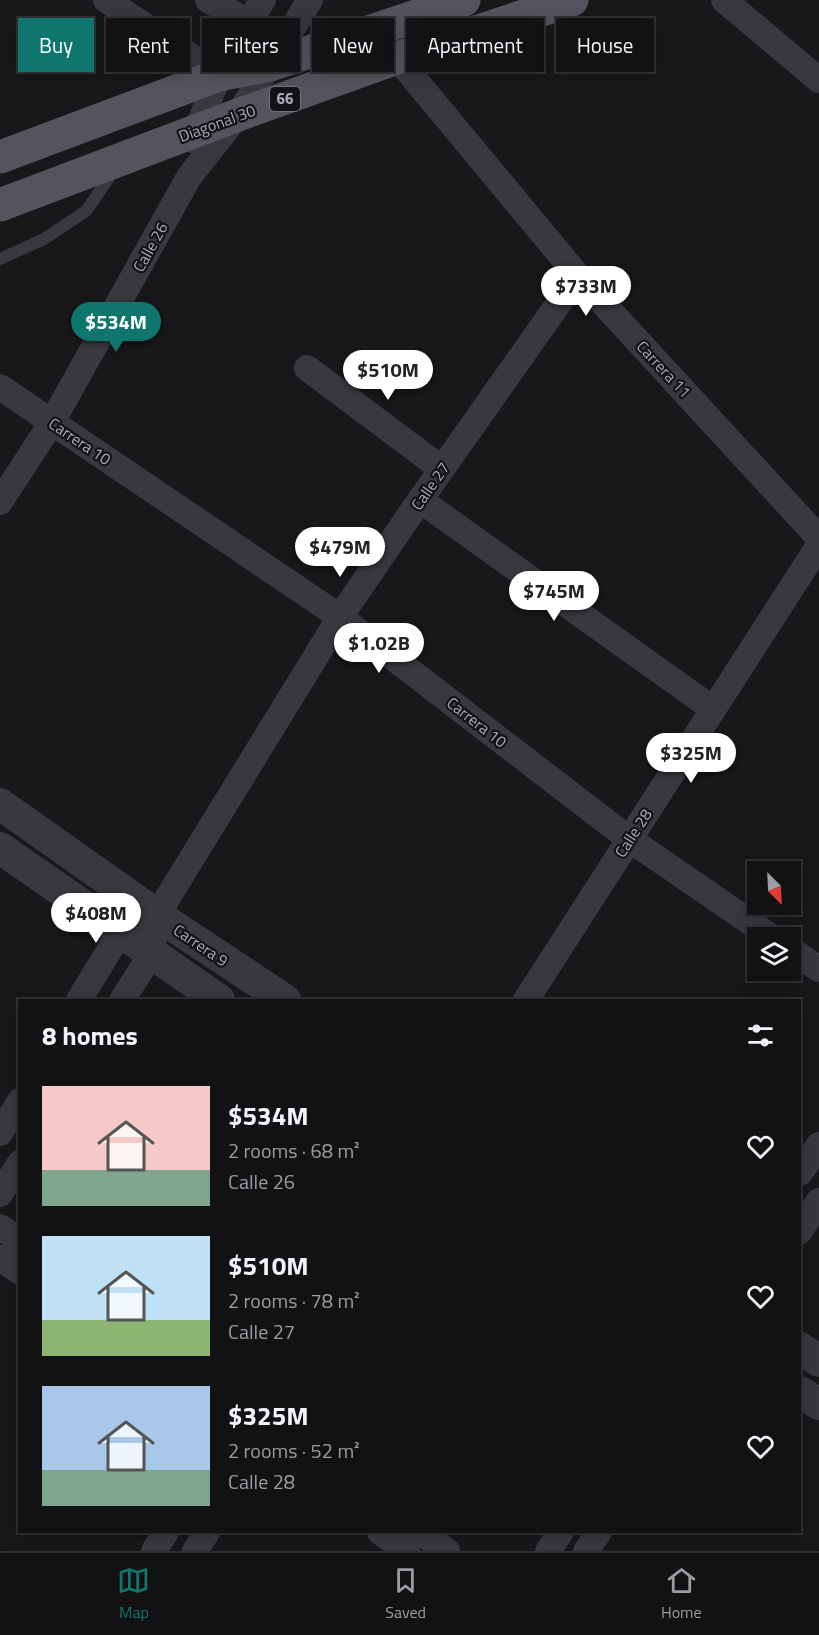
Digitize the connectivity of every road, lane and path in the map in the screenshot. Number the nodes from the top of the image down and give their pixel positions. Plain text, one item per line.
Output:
1 (106, 0) edge
2 (208, 0) edge
3 (263, 0) edge
4 (310, 0) edge
5 (464, 0) edge
6 (572, 0) edge
7 (724, 0) edge
8 (241, 18) edge
9 (251, 18) edge
10 (299, 18) edge
11 (300, 46) edge
12 (397, 58) junction
13 (221, 72) edge
14 (227, 72) edge
15 (265, 72) edge
16 (219, 75) junction
17 (819, 80) edge
18 (238, 115) junction
19 (196, 130) junction
20 (0, 156) edge
21 (123, 158) junction
22 (189, 177) junction
23 (0, 205) edge
24 (0, 259) edge
25 (578, 276) junction
26 (308, 368) dead end
27 (0, 387) edge
28 (52, 422) junction
29 (442, 469) junction
30 (420, 500) junction
31 (0, 502) edge
32 (819, 538) edge
33 (819, 545) edge
34 (340, 617) junction
35 (713, 709) junction
36 (0, 804) edge
37 (629, 839) junction
38 (0, 848) edge
39 (157, 915) junction
40 (757, 927) edge
41 (121, 932) junction
42 (152, 953) junction
43 (801, 957) edge
44 (819, 969) edge
45 (81, 999) edge
46 (123, 999) edge
47 (218, 999) edge
48 (283, 999) edge
49 (527, 999) edge
50 (18, 1104) edge
51 (0, 1133) edge
52 (819, 1144) edge
53 (18, 1166) edge
54 (801, 1171) edge
55 (0, 1194) edge
56 (819, 1201) edge
57 (0, 1227) edge
58 (801, 1229) edge
59 (18, 1240) edge
60 (0, 1258) edge
61 (18, 1271) edge
62 (801, 1349) edge
63 (819, 1361) edge
64 (801, 1393) edge
65 (819, 1404) edge
66 (165, 1533) edge
67 (206, 1533) edge
68 (381, 1533) edge
69 (421, 1533) edge
70 (560, 1533) edge
71 (598, 1533) edge
72 (154, 1551) edge
73 (195, 1551) edge
74 (407, 1551) edge
75 (447, 1551) edge
76 (548, 1551) edge
77 (586, 1551) edge

1 - 16 street
2 - 8 street
3 - 9 street, Calle 26
4 - 10 street, Calle 26
5 - 11 main road, 66
6 - 12 main road, Diagonal 30 / 66
7 - 17 street
12 - 18 main road, Diagonal 30 / 66
12 - 25 street, Carrera 11
13 - 16 street, Calle 26
14 - 16 main road, 66
15 - 18 street, Calle 26
16 - 19 street, Calle 26
16 - 20 main road, 66
18 - 19 main road, Diagonal 30 / 66
18 - 22 street, Calle 26
19 - 21 main road, Diagonal 30 / 66
19 - 22 street, Calle 26
21 - 23 main road, Diagonal 30 / 66
21 - 24 lane
22 - 28 street, Calle 26
25 - 29 street, Calle 27
25 - 32 street, Carrera 11
26 - 29 street
27 - 28 street, Carrera 10
28 - 31 street, Calle 26
28 - 34 street, Carrera 10
29 - 30 street, Calle 27
30 - 34 street, Calle 27
30 - 35 street
33 - 35 street, Calle 28
34 - 37 street, Carrera 10
34 - 39 street, Calle 27
35 - 37 street, Calle 28
36 - 39 street, Carrera 9
37 - 40 street, Carrera 10
37 - 49 street, Calle 28
38 - 41 street
39 - 41 street
39 - 42 street, Calle 27
39 - 48 street, Carrera 9
41 - 42 street
41 - 45 street
42 - 46 street, Calle 27
42 - 47 street
43 - 44 street
50 - 51 street
52 - 54 street
53 - 55 street
56 - 58 street
57 - 59 street
60 - 61 street
62 - 63 street
64 - 65 street
66 - 72 street
67 - 73 street
68 - 74 street
69 - 75 street
70 - 76 street
71 - 77 street

